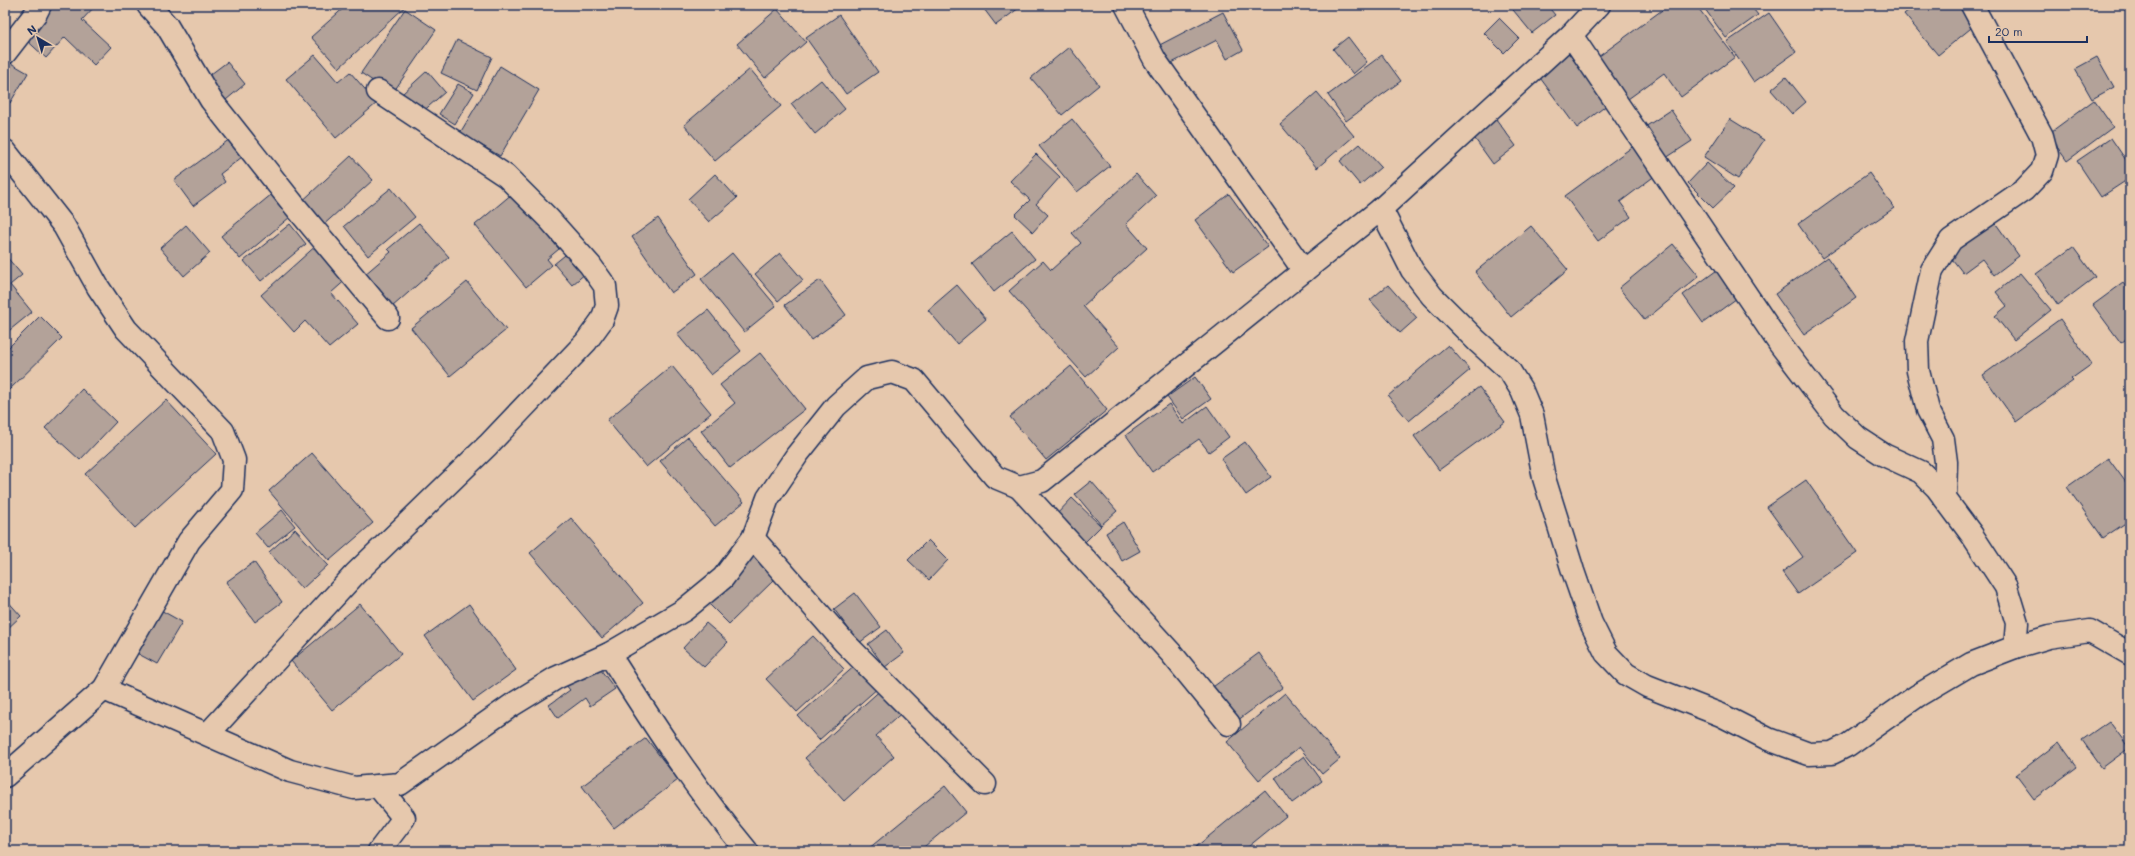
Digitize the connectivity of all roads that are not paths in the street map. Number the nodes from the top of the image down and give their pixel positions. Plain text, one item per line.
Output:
1 (40, 5) edge
2 (148, 5) edge
3 (1126, 5) edge
4 (1599, 5) edge
5 (1972, 5) edge
6 (1571, 35) junction
7 (8, 43) edge
8 (378, 92) dead end
9 (5, 151) edge
10 (1381, 209) junction
11 (1304, 272) junction
12 (388, 318) dead end
13 (1019, 487) junction
14 (1945, 498) junction
15 (753, 538) junction
16 (2015, 647) junction
17 (609, 654) junction
18 (2130, 654) edge
19 (104, 690) junction
20 (1229, 724) dead end
21 (208, 734) junction
22 (5, 776) edge
23 (985, 784) dead end
24 (378, 786) junction
25 (379, 851) edge
26 (747, 851) edge

1 - 7 street
2 - 12 street
3 - 11 street
4 - 6 street
5 - 14 street
6 - 10 street
6 - 14 street
8 - 21 street
9 - 19 street
10 - 11 street
10 - 16 street
11 - 13 street
13 - 15 street
13 - 20 street
14 - 16 street
15 - 17 street
15 - 23 street
16 - 18 street
17 - 24 street
17 - 26 street
19 - 21 street
19 - 22 street
21 - 24 street
24 - 25 street

